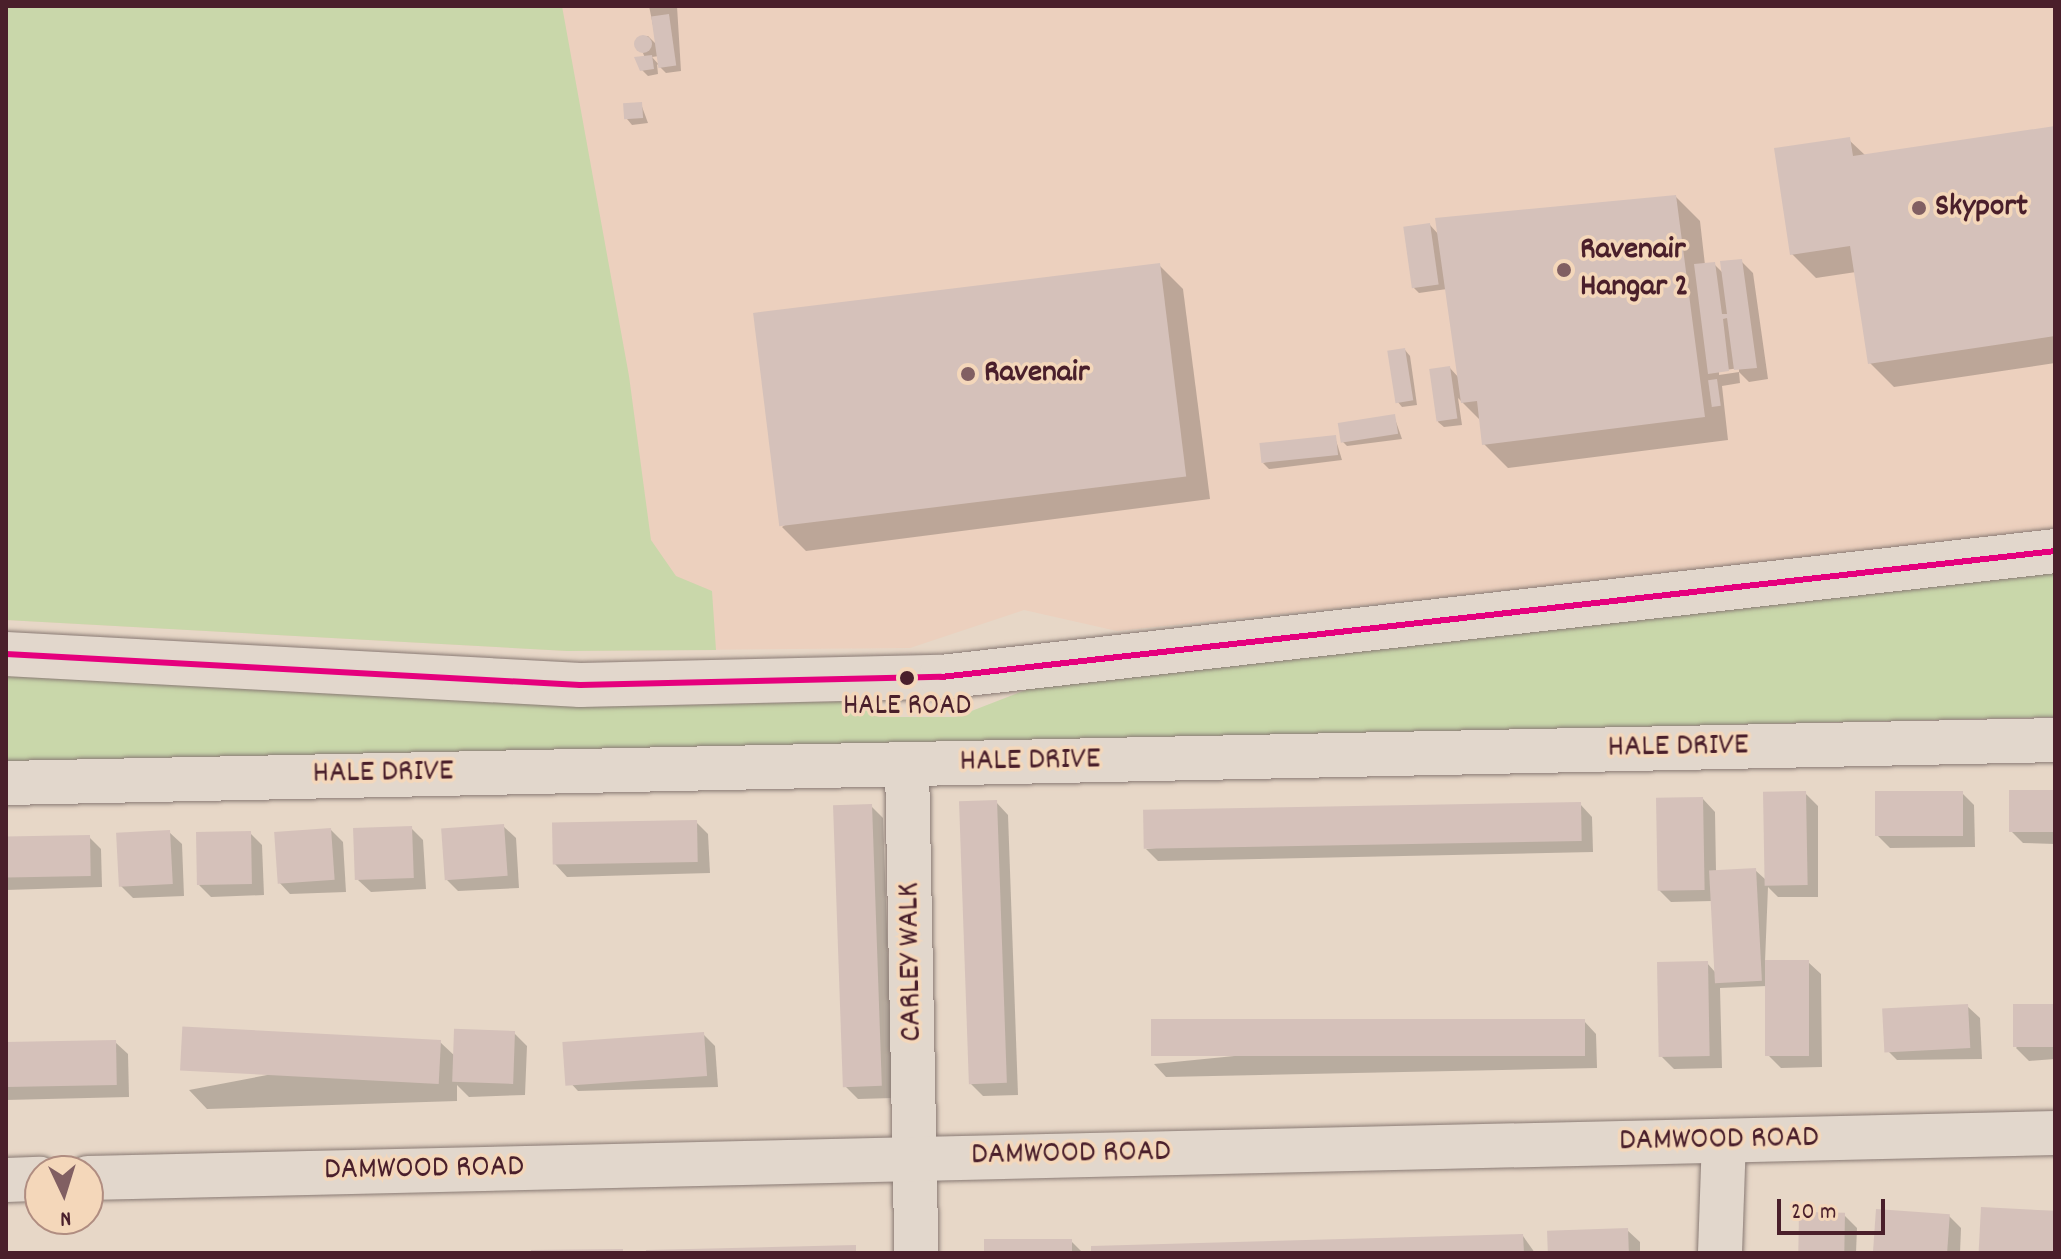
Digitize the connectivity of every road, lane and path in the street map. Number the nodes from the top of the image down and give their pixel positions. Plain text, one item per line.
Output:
1 (2055, 551) edge
2 (6, 654) edge
3 (2055, 740) edge
4 (907, 765) junction
5 (6, 783) edge
6 (2055, 1133) edge
7 (1724, 1141) junction
8 (916, 1159) junction
9 (104, 1178) edge
10 (916, 1253) edge
11 (1720, 1253) edge

1 - 2 street
3 - 4 street, HALE DRIVE
4 - 5 street, HALE DRIVE
4 - 8 street, CARLEY WALK
6 - 7 street, DAMWOOD ROAD
7 - 8 street, DAMWOOD ROAD
7 - 11 street
8 - 9 street, DAMWOOD ROAD
8 - 10 street, CARLEY WALK

